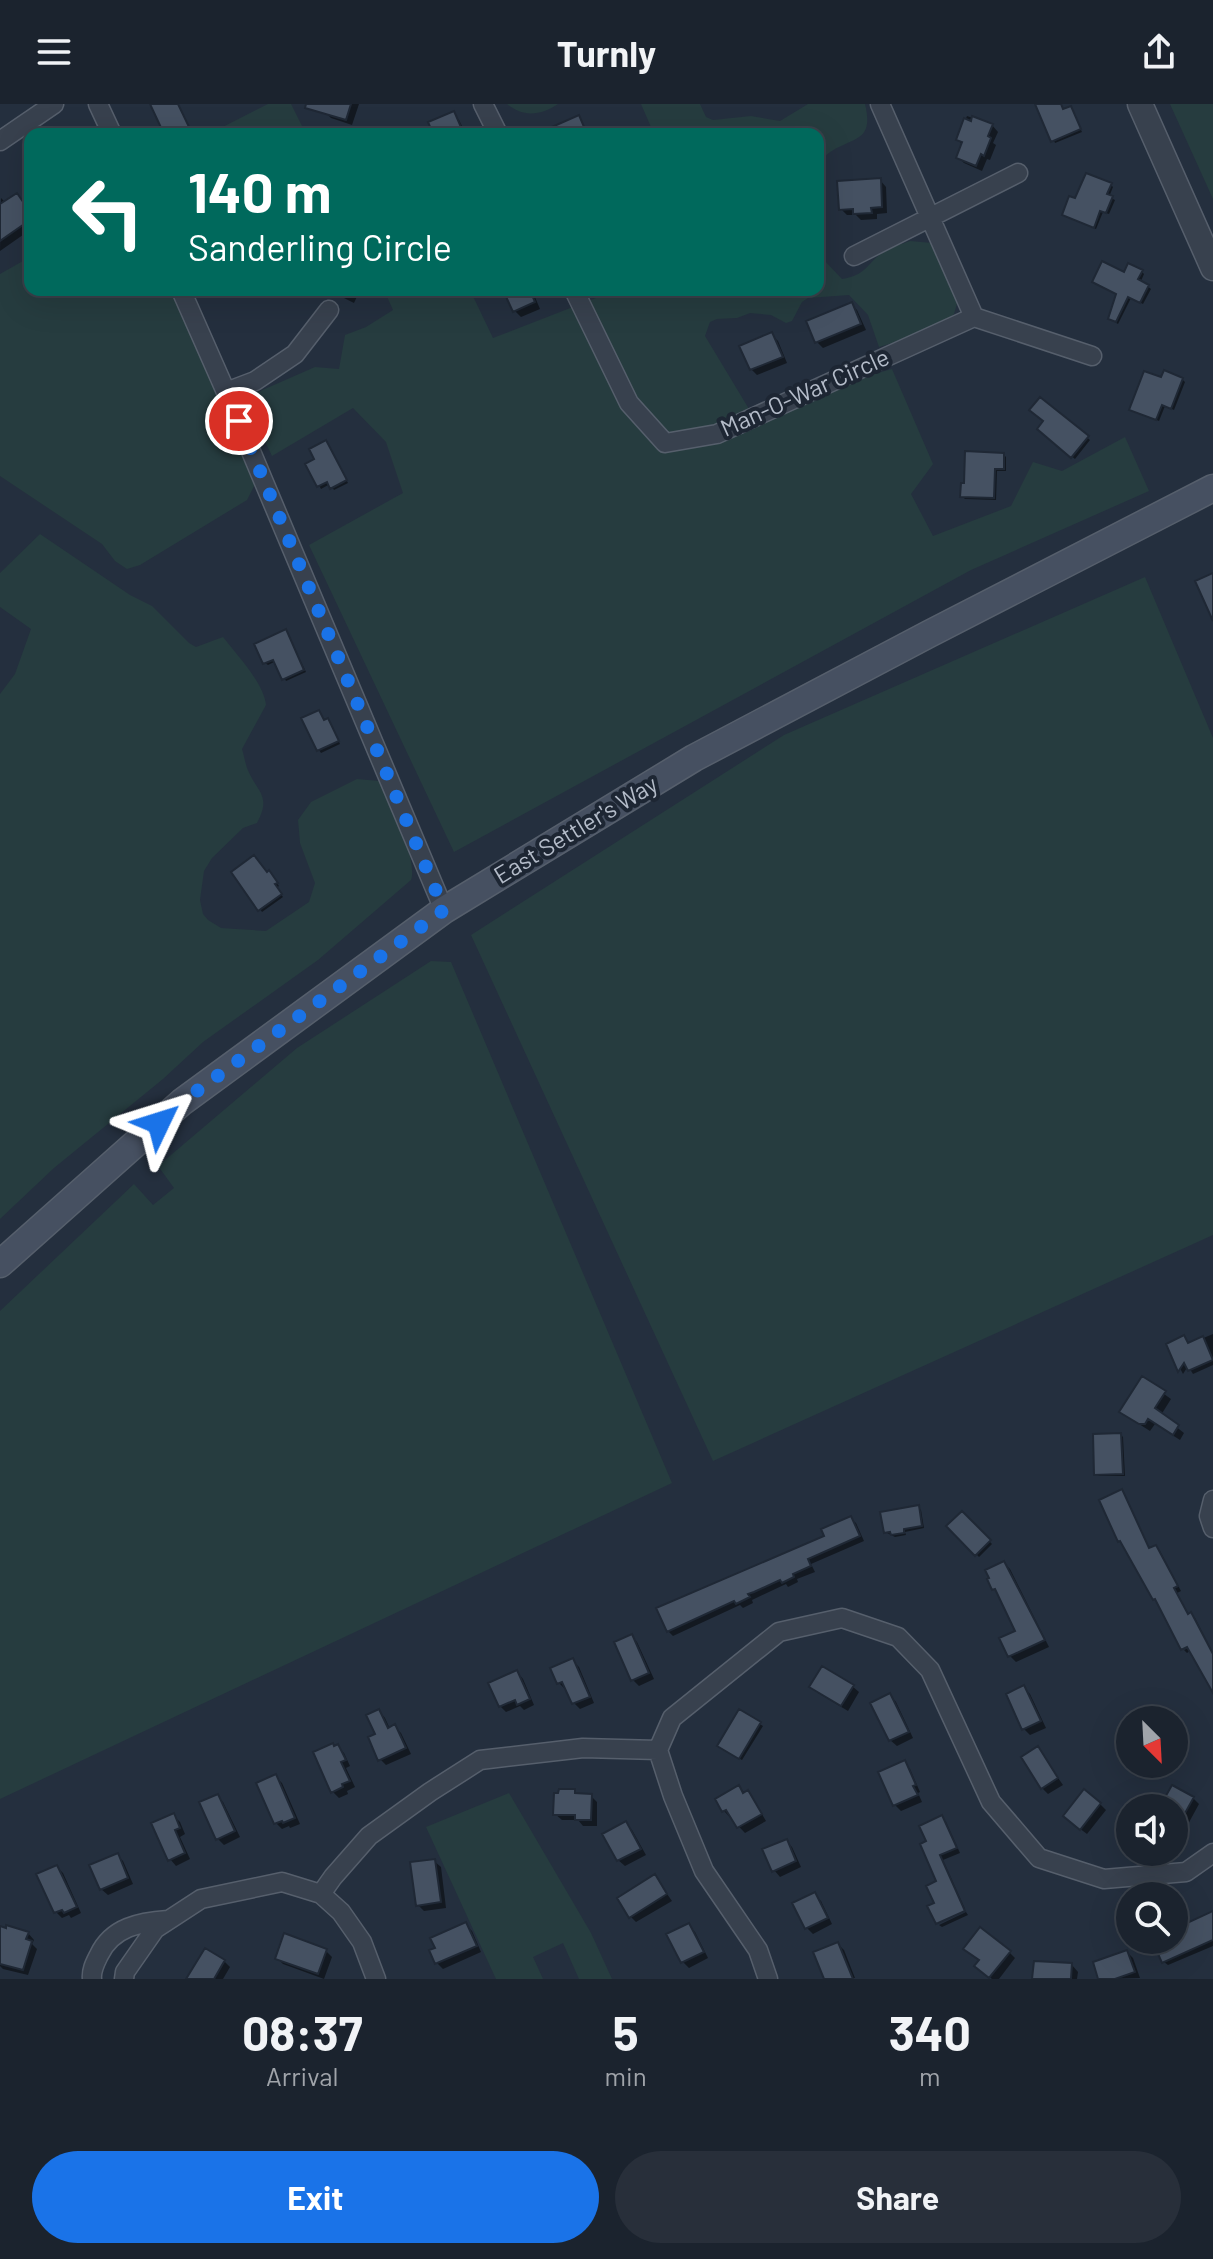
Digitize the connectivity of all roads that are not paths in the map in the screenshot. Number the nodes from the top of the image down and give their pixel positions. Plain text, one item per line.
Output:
1 (54, 104) edge
2 (98, 104) edge
3 (483, 104) edge
4 (880, 104) edge
5 (1140, 104) edge
6 (109, 128) edge
7 (495, 128) edge
8 (0, 141) edge
9 (1018, 173) dead end
10 (930, 219) junction
11 (854, 256) dead end
12 (1213, 268) edge
13 (184, 296) edge
14 (577, 296) edge
15 (329, 310) dead end
16 (974, 317) junction
17 (1092, 356) dead end
18 (226, 392) junction
19 (1213, 488) edge
20 (444, 910) junction
21 (0, 1264) edge
22 (1213, 1500) edge
23 (1213, 1528) edge
24 (658, 1750) junction
25 (1213, 1853) edge
26 (321, 1894) junction
27 (168, 1920) junction
28 (92, 1979) edge
29 (124, 1979) edge
30 (376, 1979) edge
31 (768, 1979) edge

1 - 8 street
2 - 6 street
3 - 7 street
4 - 10 street
5 - 12 street
9 - 10 street
10 - 11 street
10 - 16 street
13 - 18 street
14 - 16 street, Man-O-War Circle
15 - 18 street
16 - 17 street
18 - 20 street
19 - 20 main road, East Settler's Way
20 - 21 main road, East Settler's Way
22 - 23 street
24 - 25 street
24 - 26 street
24 - 31 street
26 - 27 street
26 - 30 street
27 - 28 street
27 - 29 street

